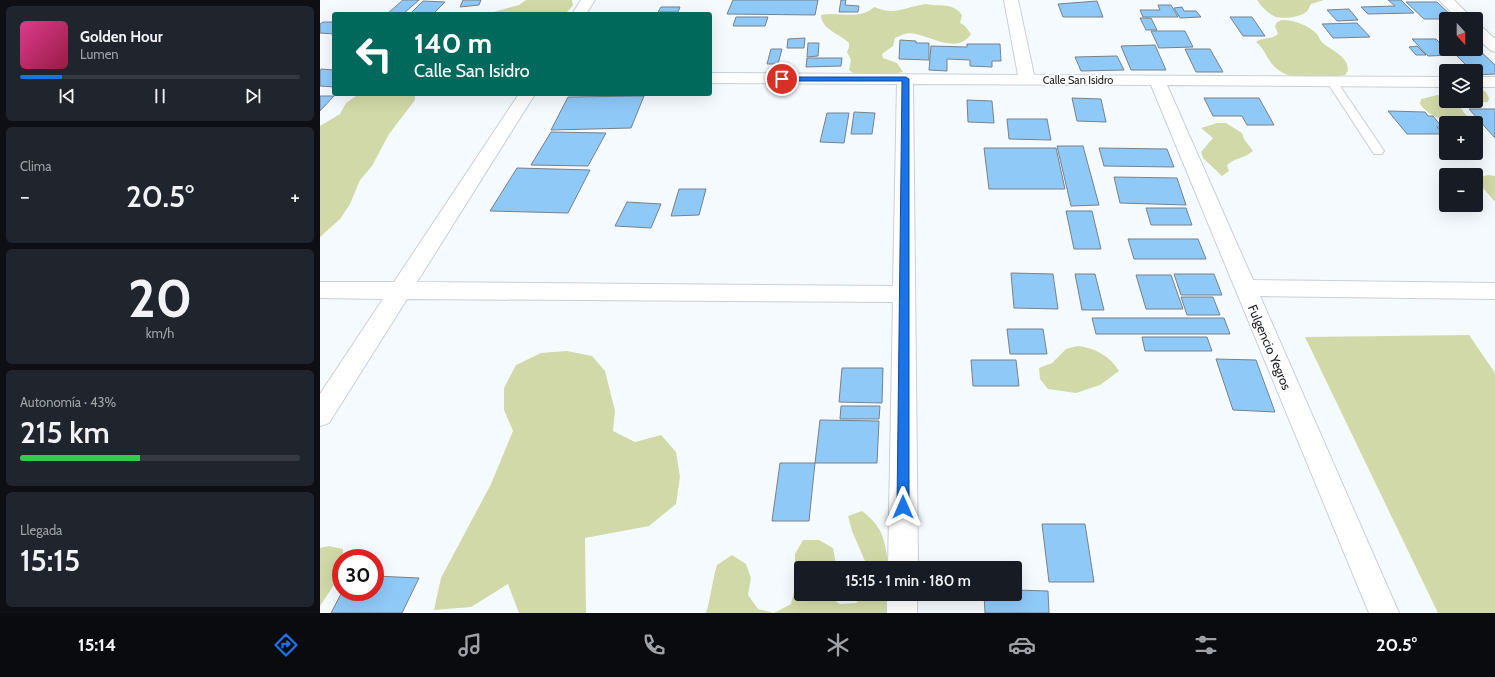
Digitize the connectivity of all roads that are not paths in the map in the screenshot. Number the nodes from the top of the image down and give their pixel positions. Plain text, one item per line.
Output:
1 (588, 0) edge
2 (1011, 0) edge
3 (1446, 0) edge
4 (580, 12) edge
5 (1459, 12) edge
6 (1483, 36) edge
7 (1495, 47) edge
8 (712, 78) edge
9 (906, 79) junction
10 (1027, 80) junction
11 (1157, 81) junction
12 (1332, 82) junction
13 (1439, 82) edge
14 (1483, 82) edge
15 (1495, 82) edge
16 (526, 96) edge
17 (1378, 151) dead end
18 (1245, 288) junction
19 (320, 290) edge
20 (400, 290) junction
21 (1495, 291) edge
22 (904, 294) junction
23 (320, 415) edge
24 (903, 561) edge
25 (902, 601) edge
26 (902, 613) edge
27 (1384, 613) edge

1 - 4 street
2 - 10 street
3 - 5 street
6 - 7 street
8 - 9 street, Calle San Isidro
9 - 10 street, Calle San Isidro
9 - 22 street
10 - 11 street, Calle San Isidro
11 - 12 street, Calle San Isidro
11 - 18 street, Fulgencio Yegros
12 - 13 street, Calle San Isidro
12 - 17 lane
14 - 15 street
16 - 20 street
18 - 21 street
18 - 27 street, Fulgencio Yegros
19 - 20 street
20 - 22 street
20 - 23 street
22 - 24 street
25 - 26 street

